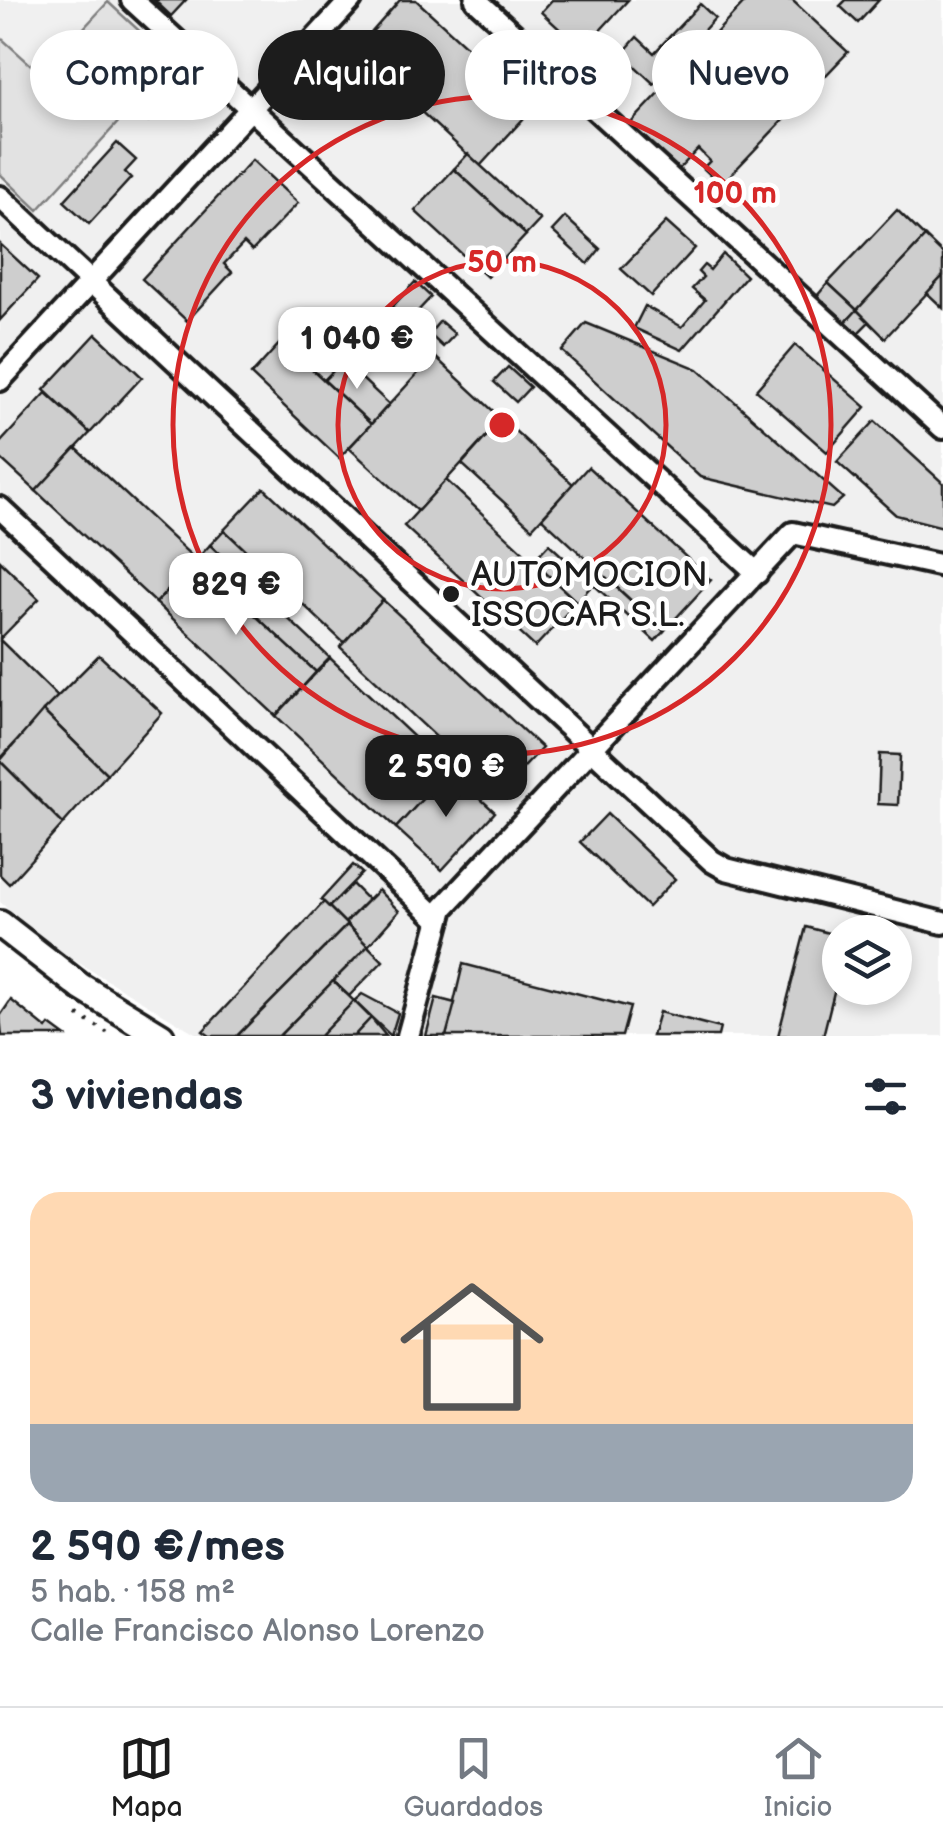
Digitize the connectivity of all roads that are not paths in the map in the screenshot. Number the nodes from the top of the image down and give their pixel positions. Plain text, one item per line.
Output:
1 (132, 0) edge
2 (352, 0) edge
3 (476, 0) edge
4 (250, 109) junction
5 (0, 197) edge
6 (91, 281) junction
7 (0, 380) edge
8 (943, 428) edge
9 (0, 508) edge
10 (943, 566) edge
11 (756, 573) junction
12 (592, 750) junction
13 (438, 919) junction
14 (943, 923) edge
15 (0, 924) edge
16 (161, 1036) edge
17 (408, 1036) edge

1 - 4 street
2 - 4 street
3 - 8 street
4 - 6 street
4 - 11 street
5 - 6 street
6 - 7 street
6 - 12 street
9 - 13 street
10 - 11 street
11 - 12 street
12 - 13 street
12 - 14 street
13 - 17 street
15 - 16 street

